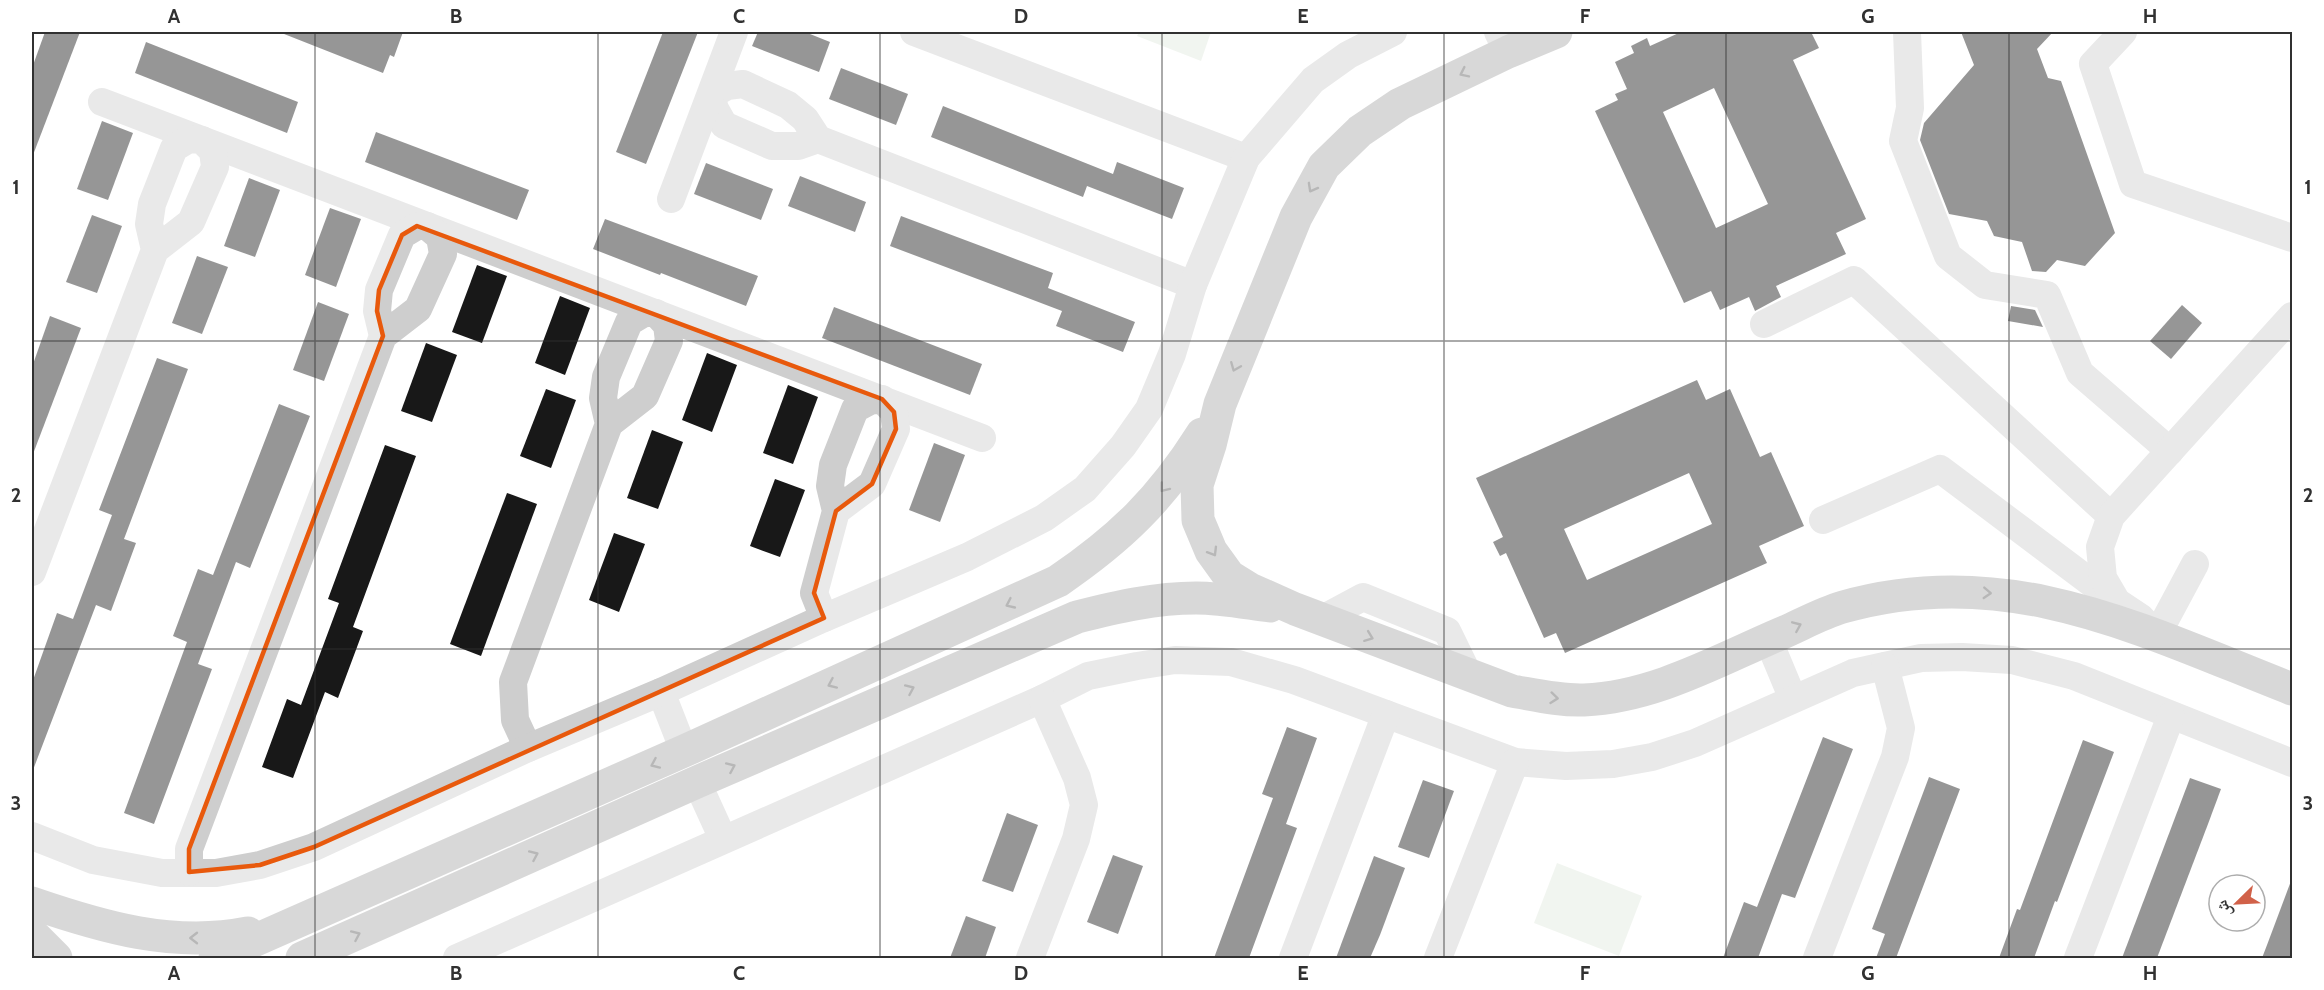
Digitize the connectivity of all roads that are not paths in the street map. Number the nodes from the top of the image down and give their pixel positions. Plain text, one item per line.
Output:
1 (734, 32) edge
2 (914, 32) edge
3 (1393, 32) edge
4 (1556, 32) edge
5 (2123, 32) edge
6 (1911, 36) edge
7 (1503, 42) edge
8 (711, 95) junction
9 (102, 102) dead end
10 (818, 138) junction
11 (202, 140) junction
12 (1246, 158) junction
13 (671, 199) dead end
14 (427, 226) junction
15 (2292, 238) edge
16 (155, 250) junction
17 (1193, 285) junction
18 (656, 313) junction
19 (1764, 324) dead end
20 (2288, 332) edge
21 (383, 336) junction
22 (882, 399) junction
23 (1220, 404) junction
24 (609, 423) junction
25 (982, 438) dead end
26 (2170, 451) junction
27 (836, 511) junction
28 (2111, 516) junction
29 (1823, 520) dead end
30 (2195, 564) dead end
31 (32, 572) edge
32 (2117, 602) junction
33 (1308, 614) junction
34 (824, 618) junction
35 (2157, 635) junction
36 (1768, 639) junction
37 (1885, 666) junction
38 (2244, 670) junction
39 (2292, 675) edge
40 (2292, 689) edge
41 (662, 692) junction
42 (1042, 699) junction
43 (1793, 699) junction
44 (1386, 714) junction
45 (2171, 716) junction
46 (528, 748) junction
47 (684, 751) junction
48 (1515, 762) junction
49 (2292, 763) edge
50 (697, 782) junction
51 (32, 836) edge
52 (723, 839) junction
53 (189, 872) junction
54 (32, 903) edge
55 (312, 914) junction
56 (32, 934) edge
57 (56, 958) edge
58 (215, 958) edge
59 (302, 958) edge
60 (457, 958) edge
61 (1030, 958) edge
62 (1293, 958) edge
63 (1438, 958) edge
64 (1817, 958) edge
65 (2078, 958) edge

1 - 8 street
2 - 12 street
3 - 12 street
4 - 7 main road
5 - 15 street
6 - 26 street
7 -> 23 main road
8 - 10 street
8 - 10 street
8 - 13 street
9 - 11 street
10 - 17 street
11 - 14 street
11 - 16 street
11 - 16 street
12 - 17 street
14 - 18 street
14 - 21 street
14 - 21 street
16 - 31 street
17 - 34 street
18 - 22 street
18 - 24 street
18 - 24 street
19 - 28 street
20 - 26 street
21 - 53 street
22 - 25 street
22 - 27 street
22 - 27 street
23 -> 33 main road
23 -> 47 main road
24 - 46 street
26 - 28 street
27 - 34 street
28 - 32 street
29 - 32 street
30 - 35 street
32 - 35 street
33 -> 36 main road
50 -> 33 main road
34 - 41 street
36 -> 35 main road
35 - 38 main road
36 - 43 street
37 - 43 street
37 - 45 street
37 - 64 street
38 - 39 street
38 - 40 main road
41 - 46 street
41 - 47 street
42 - 44 street
42 - 52 street
42 - 61 street
43 - 48 street
44 - 48 street
44 - 62 street
45 - 49 street
45 - 65 street
46 - 53 street
47 -> 55 main road
48 - 63 street
50 - 52 street
59 -> 50 main road
51 - 53 street
52 - 60 street
55 -> 54 main road
55 - 58 main road
56 - 57 main road

